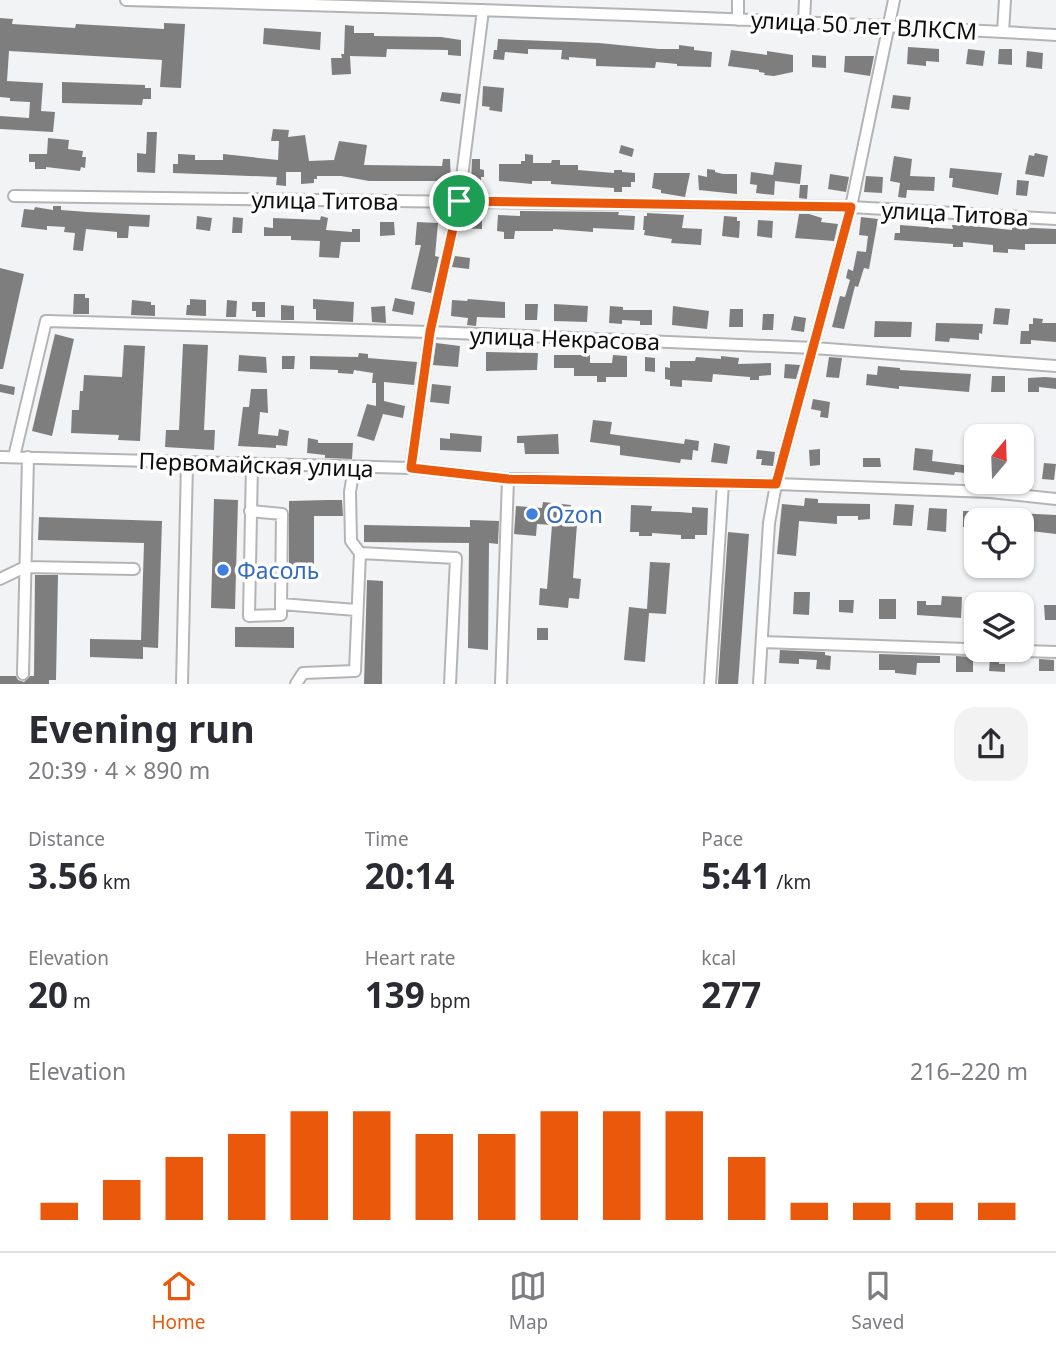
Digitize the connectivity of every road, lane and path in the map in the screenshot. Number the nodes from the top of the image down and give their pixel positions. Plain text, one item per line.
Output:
1 (126, 0) edge
2 (564, 0) edge
3 (738, 0) edge
4 (805, 0) edge
5 (894, 0) edge
6 (1004, 0) edge
7 (479, 6) edge
8 (564, 13) junction
9 (737, 20) junction
10 (804, 22) junction
11 (890, 26) junction
12 (1003, 32) junction
13 (1056, 35) edge
14 (14, 196) dead end
15 (459, 201) junction
16 (851, 207) junction
17 (1056, 219) edge
18 (430, 332) junction
19 (814, 348) junction
20 (1056, 366) edge
21 (0, 457) edge
22 (14, 457) junction
23 (28, 457) junction
24 (187, 463) junction
25 (252, 464) junction
26 (354, 467) junction
27 (411, 468) junction
28 (508, 479) junction
29 (723, 483) junction
30 (776, 484) junction
31 (1056, 499) edge
32 (250, 511) junction
33 (360, 553) junction
34 (25, 567) junction
35 (134, 569) dead end
36 (0, 579) edge
37 (281, 604) junction
38 (356, 610) junction
39 (762, 642) junction
40 (1056, 652) edge
41 (23, 674) dead end
42 (182, 684) edge
43 (296, 684) edge
44 (450, 684) edge
45 (501, 684) edge
46 (710, 684) edge
47 (759, 684) edge

1 - 7 street, улица 50 лет ВЛКСМ
2 - 8 street
3 - 9 street
4 - 10 street
5 - 11 street
6 - 12 street
7 - 8 street, улица 50 лет ВЛКСМ
7 - 15 street
8 - 9 street, улица 50 лет ВЛКСМ
9 - 10 street, улица 50 лет ВЛКСМ
10 - 11 street, улица 50 лет ВЛКСМ
11 - 12 street, улица 50 лет ВЛКСМ
11 - 16 street
12 - 13 street, улица 50 лет ВЛКСМ
14 - 15 street, улица Титова
15 - 16 street, улица Титова
15 - 18 street
16 - 17 street, улица Титова
16 - 19 street
18 - 19 street, улица Некрасова
18 - 22 street, улица Некрасова
18 - 27 street
19 - 20 street, улица Некрасова
19 - 30 street
21 - 22 street, Первомайская улица
22 - 23 street, Первомайская улица
23 - 24 street, Первомайская улица
23 - 34 street
24 - 25 street, Первомайская улица
24 - 42 street
25 - 26 street, Первомайская улица
25 - 32 street
26 - 27 street, Первомайская улица
26 - 33 street
27 - 28 street, Первомайская улица
28 - 29 street, Первомайская улица
28 - 45 street
29 - 30 street, Первомайская улица
29 - 46 street
30 - 31 street, Первомайская улица
30 - 39 street
32 - 37 street
32 - 37 street
33 - 38 street
33 - 44 street
34 - 35 street
34 - 36 street
34 - 41 street
37 - 38 street
38 - 43 street
39 - 40 street
39 - 47 street

